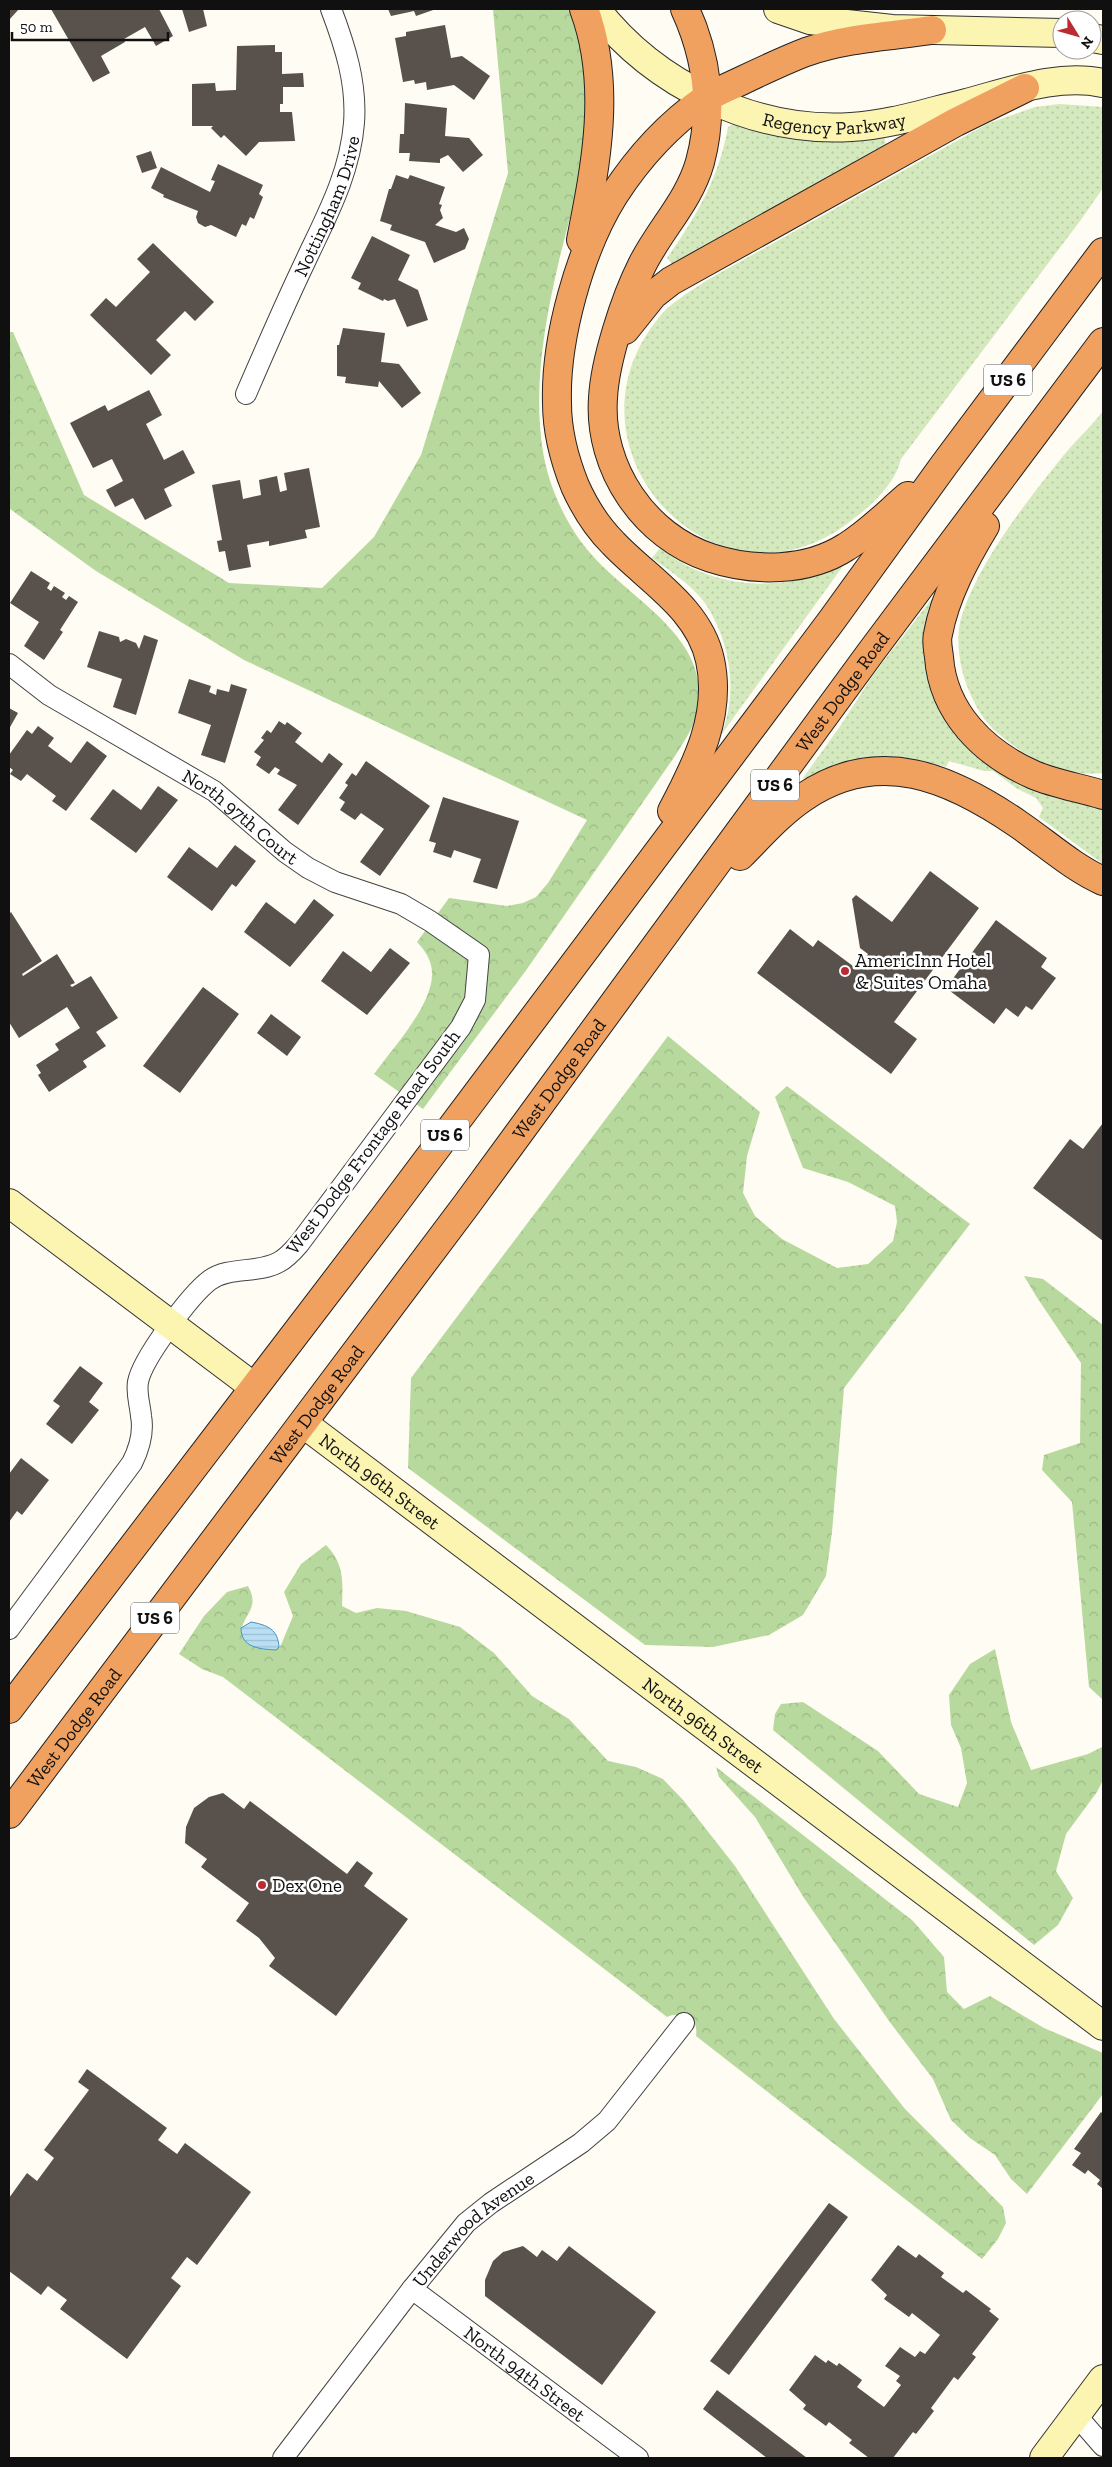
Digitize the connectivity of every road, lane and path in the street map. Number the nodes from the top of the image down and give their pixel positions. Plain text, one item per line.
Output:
1 (332, 9) edge
2 (584, 9) edge
3 (596, 9) edge
4 (685, 9) edge
5 (778, 9) edge
6 (932, 30) junction
7 (1052, 33) edge
8 (1103, 83) edge
9 (1025, 88) junction
10 (707, 98) junction
11 (1103, 252) edge
12 (570, 300) junction
13 (1103, 342) edge
14 (609, 365) junction
15 (1067, 393) junction
16 (246, 394) dead end
17 (944, 465) junction
18 (9, 664) edge
19 (1070, 786) junction
20 (1103, 786) edge
21 (1103, 795) edge
22 (1045, 843) junction
23 (1092, 874) edge
24 (634, 882) junction
25 (1103, 894) edge
26 (679, 918) junction
27 (479, 955) joint
28 (9, 1203) edge
29 (172, 1324) junction
30 (254, 1387) junction
31 (304, 1424) junction
32 (9, 1629) edge
33 (9, 1709) edge
34 (9, 1814) edge
35 (684, 2023) dead end
36 (1103, 2026) edge
37 (412, 2289) junction
38 (1103, 2379) edge
39 (1076, 2415) junction
40 (1103, 2446) edge
41 (283, 2458) edge
42 (638, 2458) edge
43 (1044, 2458) edge

1 - 16 street, Nottingham Drive
2 - 12 highway
3 - 10 street, Regency Parkway
4 - 10 highway
5 - 6 street
6 - 7 street
6 - 10 highway
8 - 9 street, Regency Parkway
9 - 10 street, Regency Parkway
9 - 14 highway
10 - 12 highway
10 - 14 highway
11 - 17 highway, US 6
12 - 24 highway
13 - 15 highway, West Dodge Road / US 6
14 - 17 highway
15 - 19 highway
15 - 26 highway, West Dodge Road / US 6
17 - 24 highway, US 6
18 - 27 street, North 97th Court
19 - 20 highway
19 - 21 highway
22 - 23 highway
22 - 25 highway
22 - 26 highway
24 - 30 highway, US 6
26 - 31 highway, West Dodge Road / US 6
27 - 29 street, West Dodge Frontage Road South
28 - 29 street
29 - 30 street
29 - 32 street, West Dodge Frontage Road South
30 - 33 highway, US 6
31 - 34 highway, West Dodge Road / US 6
31 - 36 street, North 96th Street
35 - 37 street, Underwood Avenue
37 - 41 street, Underwood Avenue
37 - 42 street, North 94th Street
38 - 39 street
39 - 40 street
39 - 43 street

